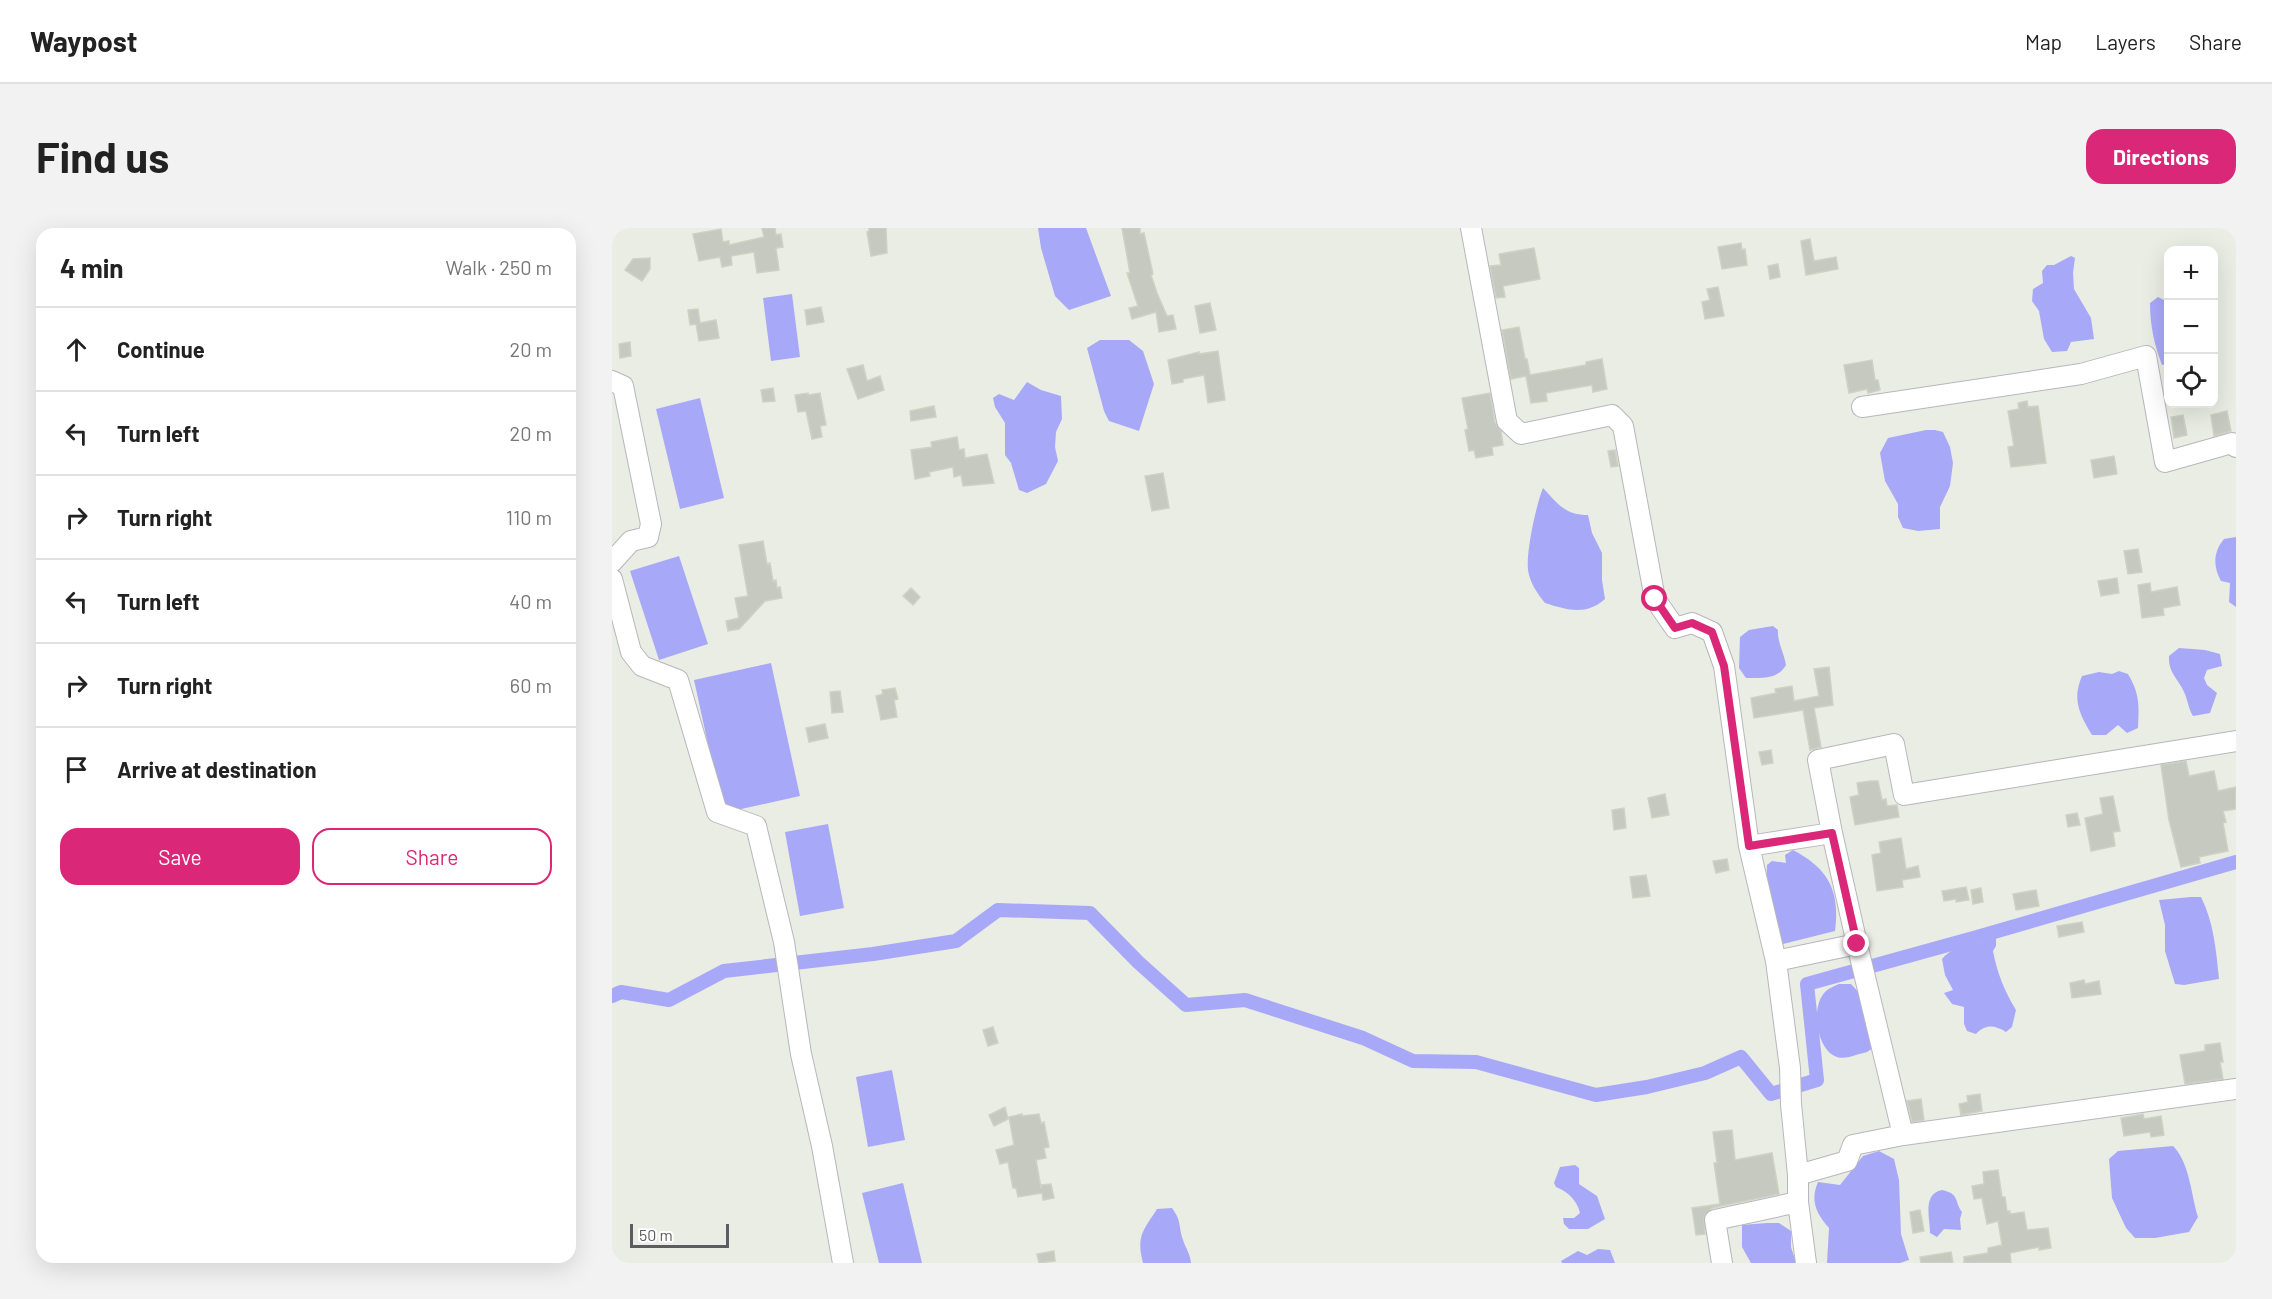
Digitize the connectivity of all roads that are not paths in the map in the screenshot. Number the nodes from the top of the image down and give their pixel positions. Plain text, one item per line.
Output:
1 (1471, 228) edge
2 (612, 381) edge
3 (1862, 407) dead end
4 (2236, 447) edge
5 (612, 562) edge
6 (612, 579) edge
7 (2236, 741) edge
8 (1832, 833) junction
9 (1749, 846) junction
10 (1857, 944) junction
11 (1776, 962) junction
12 (2236, 1089) edge
13 (1903, 1135) junction
14 (1798, 1175) junction
15 (1798, 1202) junction
16 (843, 1263) edge
17 (1722, 1263) edge
18 (1806, 1263) edge

1 - 9 street
2 - 5 street
3 - 4 street
6 - 16 street
7 - 8 street
8 - 9 street
8 - 10 street
9 - 11 street
10 - 11 street
10 - 13 street
11 - 14 street
12 - 13 street
13 - 14 street
14 - 15 street
15 - 17 street
15 - 18 street

